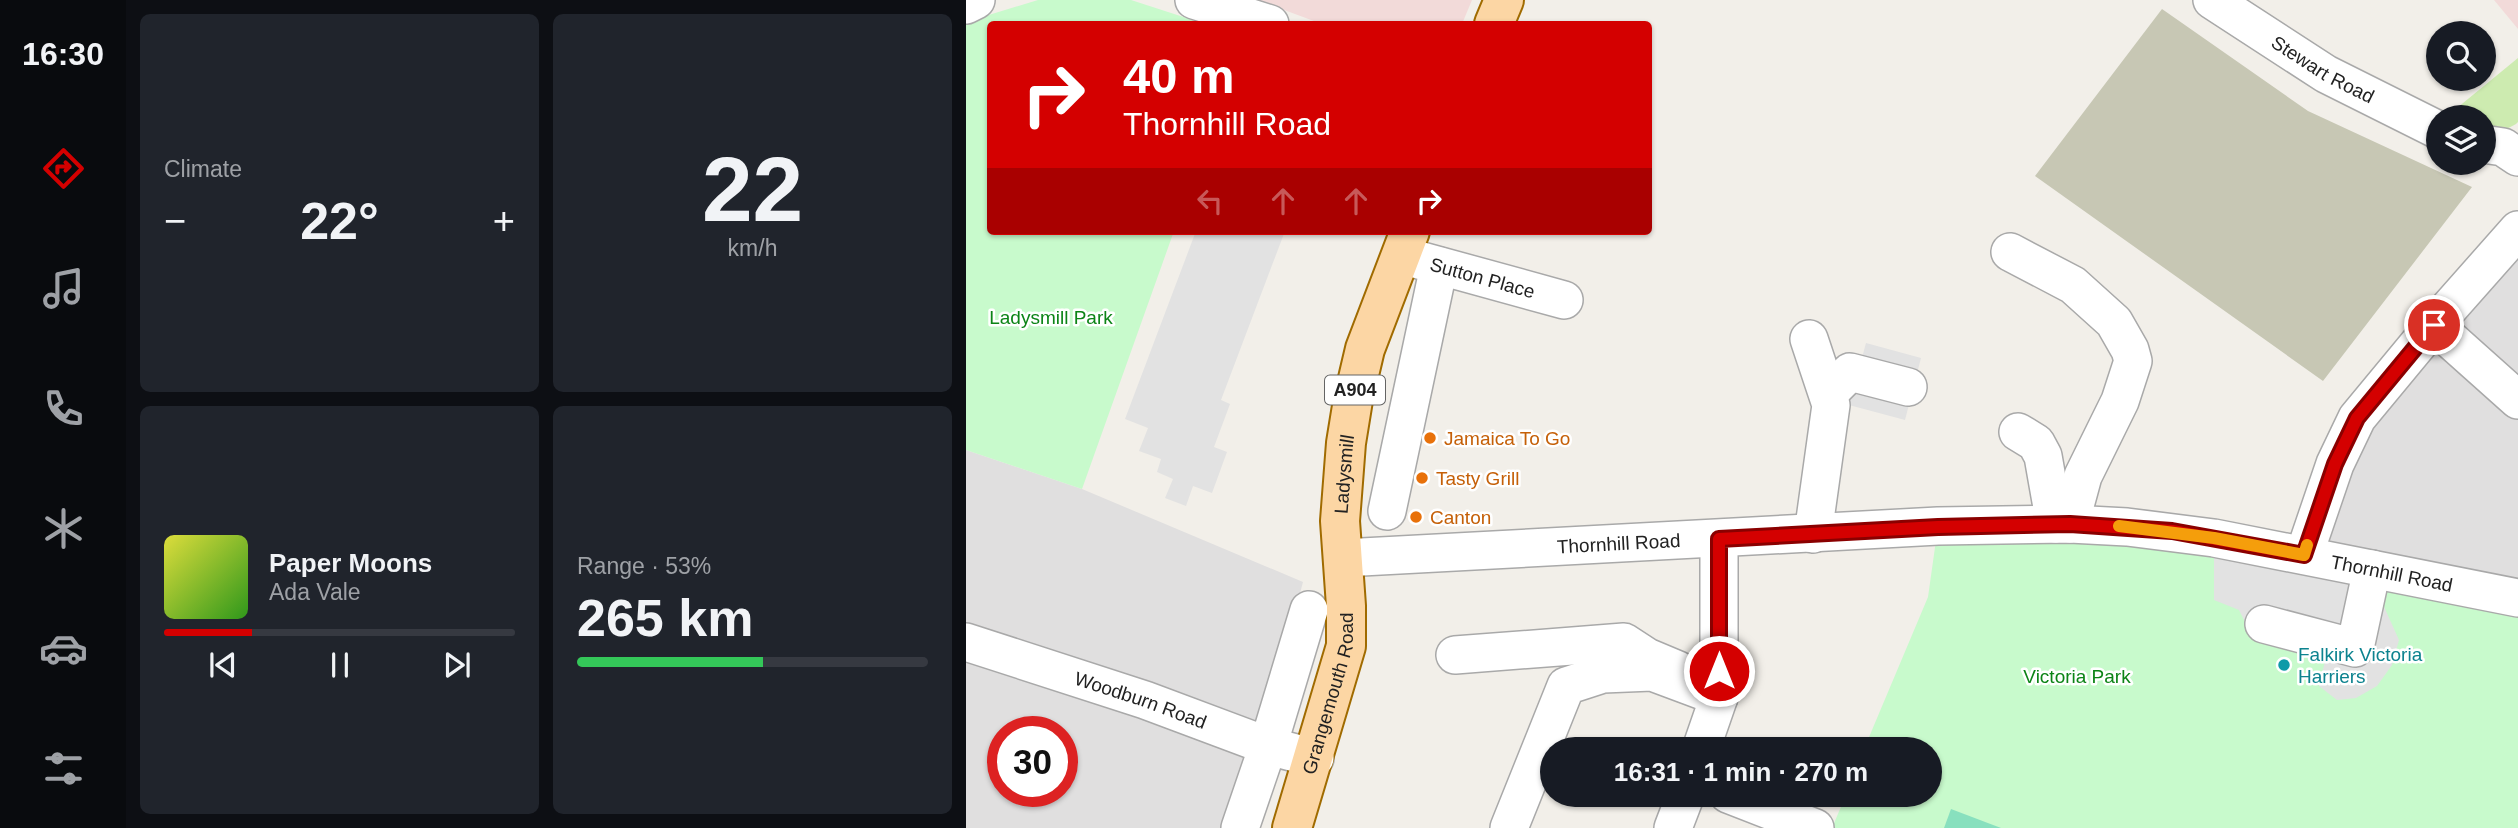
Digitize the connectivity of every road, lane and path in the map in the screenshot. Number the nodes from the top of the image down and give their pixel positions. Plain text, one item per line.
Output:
1 (976, 0) edge
2 (1194, 0) edge
3 (1504, 0) edge
4 (2212, 0) edge
5 (966, 5) edge
6 (1260, 21) edge
7 (1495, 21) edge
8 (2426, 124) edge
9 (2518, 230) edge
10 (1405, 243) edge
11 (2010, 253) dead end
12 (1439, 266) junction
13 (1564, 300) dead end
14 (2434, 325) junction
15 (1808, 339) dead end
16 (1908, 387) dead end
17 (1828, 394) junction
18 (2518, 400) edge
19 (2018, 432) dead end
20 (1387, 511) dead end
21 (2063, 524) junction
22 (1813, 534) junction
23 (1719, 539) junction
24 (2304, 555) junction
25 (1343, 558) junction
26 (2372, 569) junction
27 (2518, 598) edge
28 (1309, 610) dead end
29 (2264, 624) dead end
30 (966, 642) edge
31 (1455, 655) dead end
32 (1708, 693) junction
33 (1702, 737) edge
34 (1268, 746) junction
35 (1314, 758) junction
36 (1681, 807) edge
37 (1761, 807) edge
38 (1240, 828) edge
39 (1292, 828) edge
40 (1509, 828) edge
41 (1673, 828) edge
42 (1815, 828) edge

1 - 5 street
2 - 6 street
3 - 7 main road
4 - 8 street, Stewart Road
9 - 14 street
10 - 12 street, Sutton Place
10 - 25 main road, Ladysmill / A904
11 - 21 street
12 - 13 street, Sutton Place
12 - 20 street
14 - 18 street
14 - 24 street
15 - 17 street
16 - 17 street
17 - 22 street
19 - 21 street
21 - 22 street, Thornhill Road
21 - 24 street, Thornhill Road
22 - 23 street, Thornhill Road
23 - 25 street, Thornhill Road
23 - 32 street
24 - 26 street, Thornhill Road
25 - 35 main road, Grangemouth Road / A904
26 - 27 street, Thornhill Road
26 - 29 street
28 - 34 street, Grangemouth Road
30 - 34 street, Woodburn Road
31 - 32 street
32 - 33 street
32 - 40 street
34 - 35 street, Woodburn Road
34 - 38 street, Grangemouth Road
35 - 39 main road, Grangemouth Road / A904
36 - 41 street
37 - 42 street

